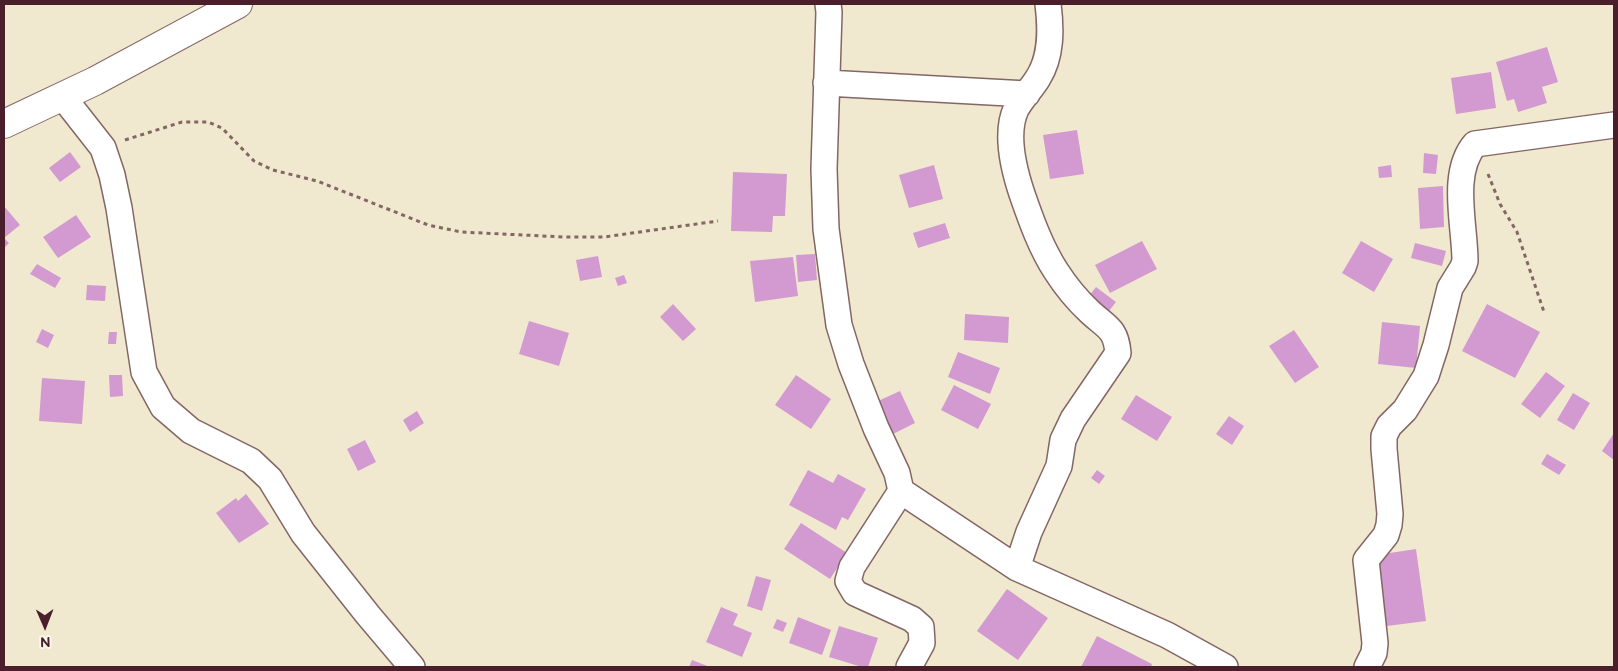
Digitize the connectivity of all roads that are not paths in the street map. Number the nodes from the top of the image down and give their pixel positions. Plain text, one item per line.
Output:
1 (238, 4) edge
2 (828, 4) edge
3 (1048, 4) edge
4 (826, 83) junction
5 (1027, 94) junction
6 (63, 97) junction
7 (4, 124) edge
8 (1614, 125) edge
9 (901, 491) junction
10 (1017, 568) junction
11 (412, 667) edge
12 (909, 667) edge
13 (1225, 667) edge
14 (1367, 667) edge

1 - 6 street
2 - 4 street
3 - 5 street
4 - 5 street
4 - 9 street
5 - 10 street
6 - 7 street
6 - 11 street
8 - 14 street
9 - 10 street
9 - 12 street
10 - 13 street

